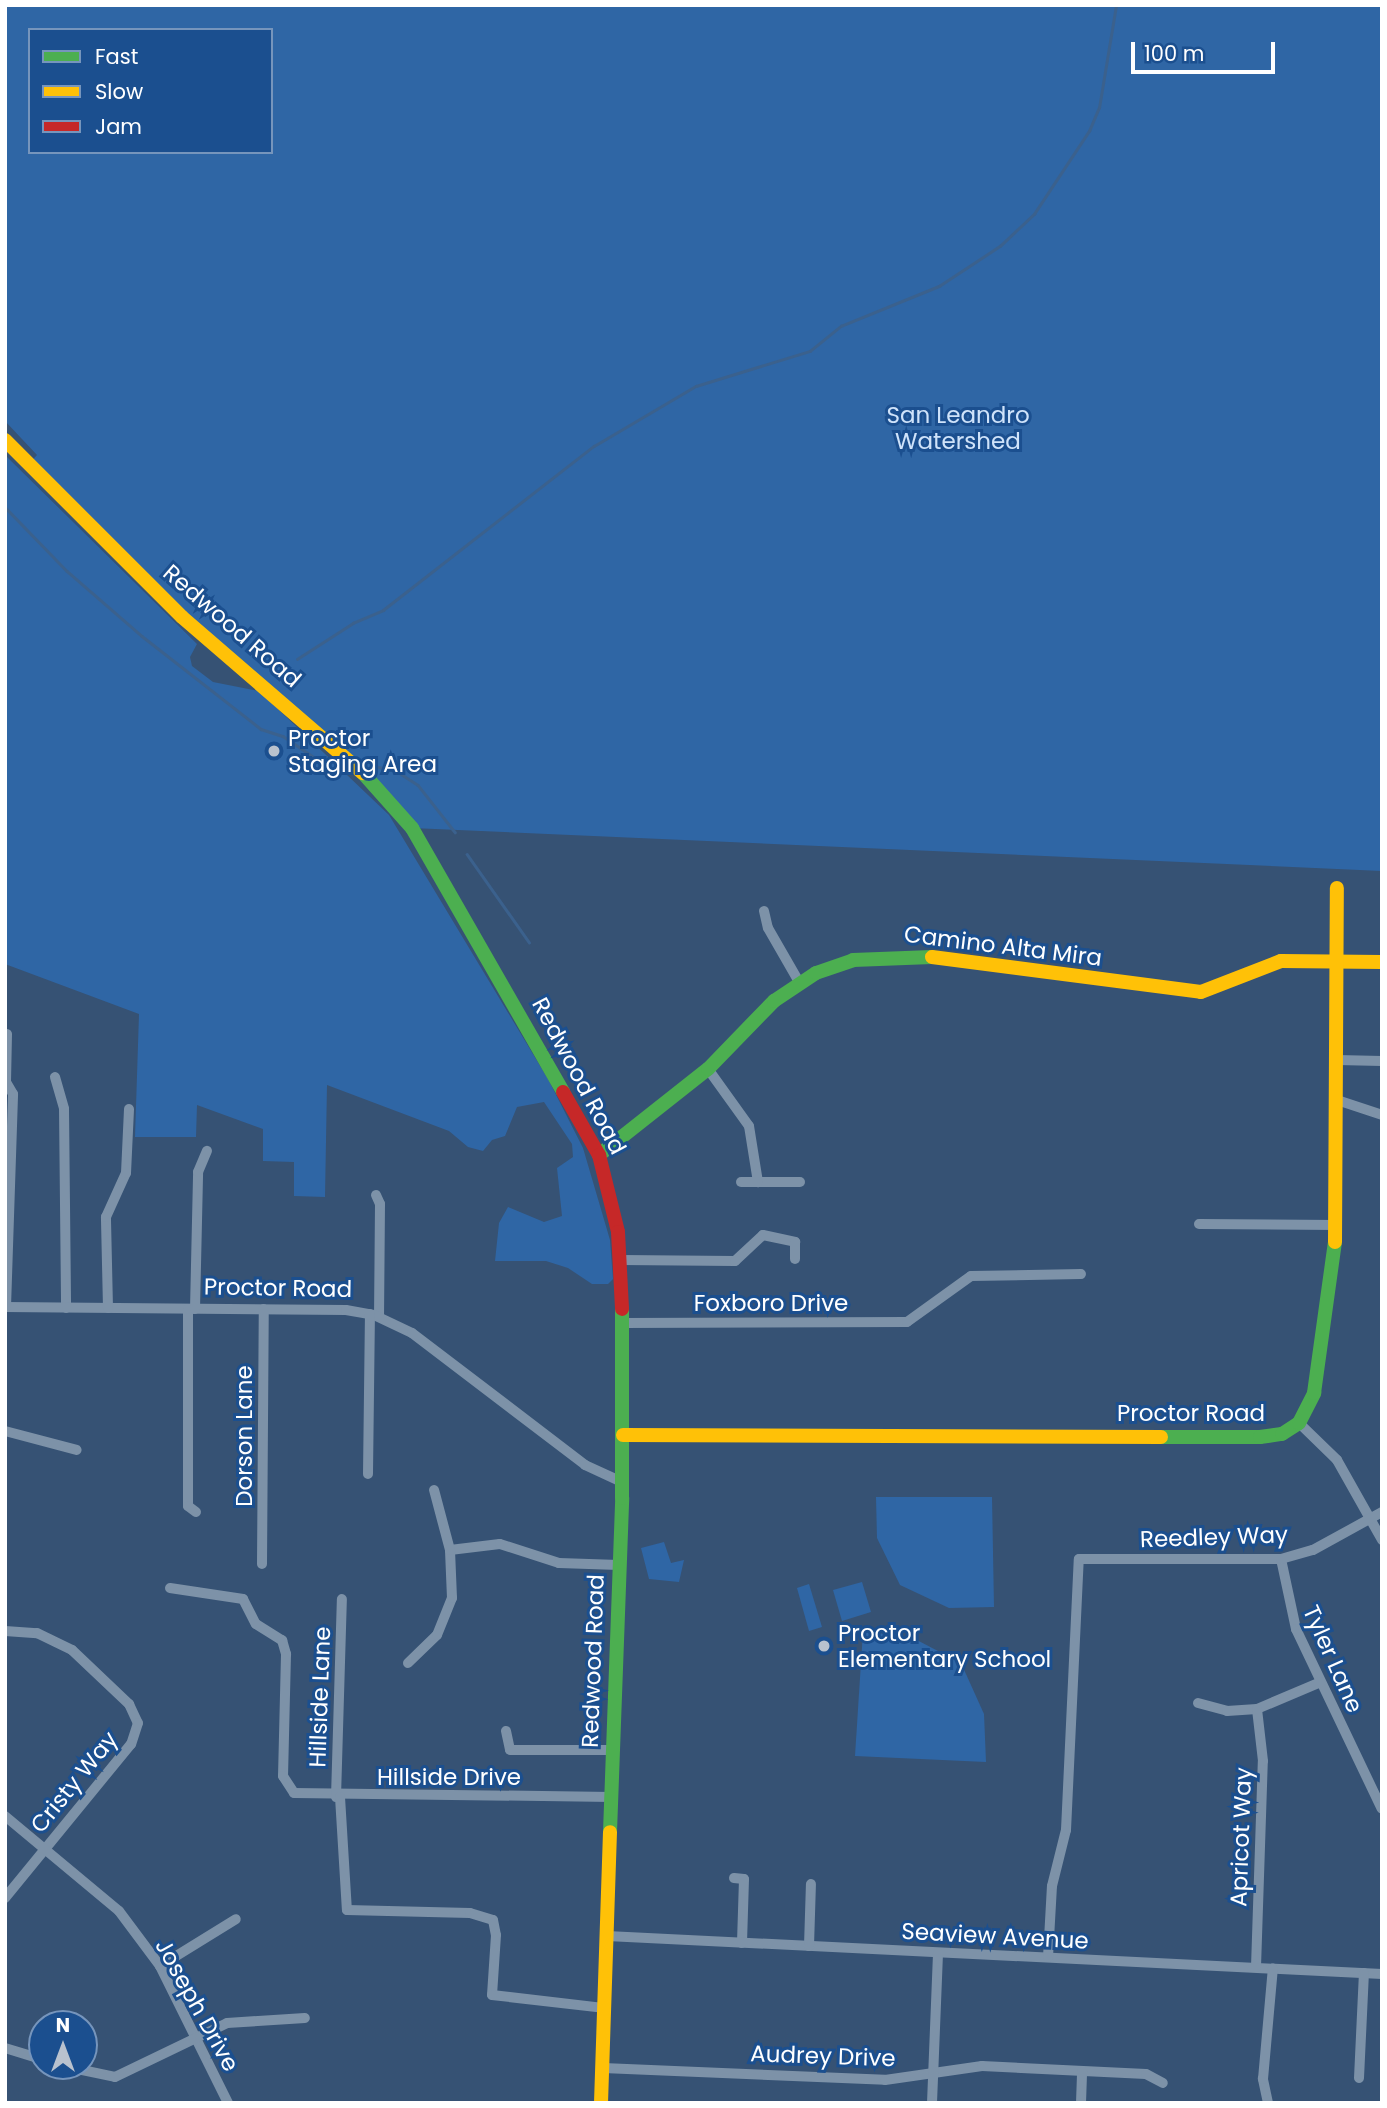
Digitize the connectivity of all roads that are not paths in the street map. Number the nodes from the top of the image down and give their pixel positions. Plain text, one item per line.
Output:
1 (5, 440) edge
2 (1337, 888) dead end
3 (764, 911) dead end
4 (1335, 959) junction
5 (1382, 962) edge
6 (799, 982) junction
7 (7, 1034) edge
8 (1337, 1060) junction
9 (1382, 1060) edge
10 (708, 1069) junction
11 (55, 1077) dead end
12 (1337, 1100) junction
13 (129, 1110) dead end
14 (1382, 1115) edge
15 (207, 1151) dead end
16 (599, 1155) junction
17 (741, 1182) dead end
18 (758, 1182) junction
19 (800, 1182) dead end
20 (376, 1195) dead end
21 (1199, 1224) dead end
22 (1337, 1225) junction
23 (795, 1259) dead end
24 (621, 1260) junction
25 (1081, 1274) dead end
26 (5, 1307) edge
27 (66, 1308) junction
28 (108, 1308) junction
29 (192, 1309) junction
30 (264, 1309) junction
31 (374, 1315) junction
32 (623, 1322) junction
33 (1299, 1423) junction
34 (5, 1431) edge
35 (623, 1435) junction
36 (77, 1450) dead end
37 (368, 1474) dead end
38 (622, 1482) junction
39 (434, 1490) dead end
40 (196, 1512) dead end
41 (1382, 1512) edge
42 (1370, 1519) junction
43 (1382, 1540) edge
44 (450, 1550) junction
45 (1281, 1559) junction
46 (262, 1564) dead end
47 (619, 1565) junction
48 (170, 1588) dead end
49 (342, 1599) dead end
50 (5, 1631) edge
51 (408, 1663) dead end
52 (1321, 1682) junction
53 (1198, 1703) dead end
54 (1257, 1709) junction
55 (506, 1731) dead end
56 (613, 1750) junction
57 (338, 1797) junction
58 (611, 1797) junction
59 (1382, 1809) edge
60 (5, 1816) edge
61 (45, 1848) junction
62 (734, 1878) dead end
63 (811, 1884) dead end
64 (5, 1898) edge
65 (236, 1919) dead end
66 (607, 1936) junction
67 (742, 1943) junction
68 (809, 1946) junction
69 (938, 1954) junction
70 (1048, 1957) junction
71 (160, 1966) junction
72 (1256, 1967) junction
73 (1273, 1968) junction
74 (1364, 1973) junction
75 (1382, 1974) edge
76 (605, 2008) junction
77 (305, 2018) dead end
78 (197, 2036) junction
79 (5, 2049) edge
80 (28, 2055) edge
81 (603, 2067) junction
82 (1082, 2071) junction
83 (98, 2073) edge
84 (933, 2073) junction
85 (1359, 2078) dead end
86 (1163, 2084) dead end
87 (228, 2103) edge
88 (601, 2103) edge
89 (932, 2103) edge
90 (1081, 2103) edge
91 (1268, 2103) edge

1 - 16 street, Redwood Road
2 - 4 street, Proctor Road
3 - 6 street
4 - 5 street, Camino Alta Mira
4 - 6 street, Camino Alta Mira
4 - 8 street, Proctor Road
6 - 10 street, Camino Alta Mira
7 - 26 street
8 - 9 street
8 - 12 street, Proctor Road
10 - 16 street, Camino Alta Mira
10 - 18 street
11 - 27 street
12 - 14 street
12 - 22 street, Proctor Road
13 - 28 street
15 - 29 street
16 - 24 street, Redwood Road
17 - 18 street
18 - 19 street
20 - 31 street
21 - 22 street
22 - 33 street, Proctor Road
23 - 24 street
24 - 32 street, Redwood Road
25 - 32 street, Foxboro Drive
26 - 27 street, Proctor Road
27 - 28 street, Proctor Road
28 - 29 street, Proctor Road
29 - 30 street, Proctor Road
29 - 40 street
30 - 31 street, Proctor Road
30 - 46 street, Dorson Lane
31 - 37 street
31 - 38 street, Proctor Road
32 - 35 street, Redwood Road
33 - 35 street, Proctor Road
33 - 42 street
34 - 36 street
35 - 38 street, Redwood Road
38 - 47 street, Redwood Road
39 - 44 street
41 - 42 street, Reedley Way
42 - 43 street
42 - 45 street, Reedley Way
44 - 47 street
44 - 51 street
45 - 52 street, Tyler Lane
45 - 70 street, Reedley Way
47 - 56 street, Redwood Road
48 - 57 street, Hillside Drive
49 - 57 street, Hillside Lane
50 - 61 street, Cristy Way
52 - 54 street
52 - 59 street, Tyler Lane
53 - 54 street
54 - 72 street, Apricot Way
55 - 56 street
56 - 58 street, Redwood Road
57 - 58 street, Hillside Drive
57 - 76 street, Hillside Lane
58 - 66 street, Redwood Road
60 - 61 street, Joseph Drive
61 - 64 street, Cristy Way
61 - 71 street, Joseph Drive
62 - 67 street
63 - 68 street
65 - 71 street
66 - 67 street, Seaview Avenue
66 - 76 street, Redwood Road
67 - 68 street, Seaview Avenue
68 - 69 street, Seaview Avenue
69 - 70 street, Seaview Avenue
69 - 84 street
70 - 72 street, Seaview Avenue
71 - 78 street, Joseph Drive
72 - 73 street, Seaview Avenue
73 - 74 street, Seaview Avenue
73 - 91 street
74 - 75 street, Seaview Avenue
74 - 85 street
76 - 81 street, Redwood Road
77 - 78 street
78 - 83 street
78 - 87 street, Joseph Drive
79 - 80 street
81 - 84 street, Audrey Drive
81 - 88 street, Redwood Road
82 - 84 street, Audrey Drive
82 - 86 street, Audrey Drive
82 - 90 street
84 - 89 street

